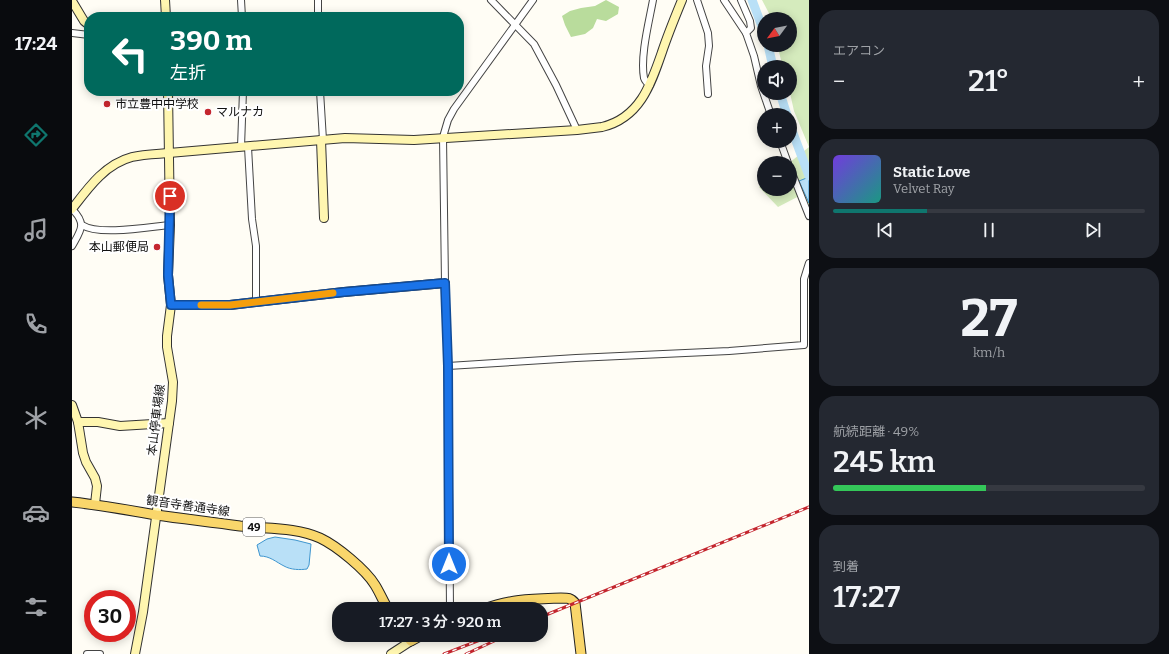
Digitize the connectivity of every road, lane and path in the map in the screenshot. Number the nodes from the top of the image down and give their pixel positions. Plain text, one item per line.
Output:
1 (165, 0) edge
2 (241, 0) edge
3 (318, 0) edge
4 (491, 0) edge
5 (533, 0) edge
6 (653, 0) edge
7 (682, 0) edge
8 (697, 0) edge
9 (724, 0) edge
10 (741, 0) edge
11 (72, 1) edge
12 (166, 12) edge
13 (242, 12) edge
14 (318, 12) edge
15 (84, 21) edge
16 (515, 24) junction
17 (72, 33) edge
18 (746, 33) junction
19 (84, 34) edge
20 (650, 85) junction
21 (708, 94) dead end
22 (464, 95) edge
23 (168, 96) edge
24 (243, 96) edge
25 (320, 96) edge
26 (463, 96) edge
27 (769, 108) edge
28 (577, 130) junction
29 (443, 137) junction
30 (322, 140) junction
31 (244, 147) junction
32 (169, 153) junction
33 (797, 186) edge
34 (72, 209) edge
35 (809, 216) edge
36 (324, 218) dead end
37 (82, 225) junction
38 (170, 225) junction
39 (72, 246) edge
40 (809, 263) edge
41 (445, 283) junction
42 (256, 301) junction
43 (171, 305) junction
44 (448, 366) junction
45 (72, 405) edge
46 (78, 422) junction
47 (169, 423) junction
48 (72, 502) edge
49 (95, 504) junction
50 (156, 515) junction
51 (383, 602) edge
52 (450, 602) edge
53 (508, 602) edge
54 (404, 642) edge
55 (87, 654) edge
56 (100, 654) edge
57 (135, 654) edge
58 (391, 654) edge
59 (581, 654) edge

1 - 12 street
2 - 13 street
3 - 14 street
4 - 16 street
5 - 16 street
6 - 20 street
7 - 20 street
8 - 21 street
9 - 18 street
10 - 18 street
11 - 15 street
16 - 22 street
16 - 28 street
17 - 19 street
18 - 27 street
20 - 28 street
23 - 32 street, 本山停車場線
24 - 31 street
25 - 30 street
26 - 29 street
28 - 29 street
29 - 30 street
29 - 41 street
30 - 31 street
30 - 36 street
31 - 32 street
31 - 42 street
32 - 34 street
32 - 38 street, 本山停車場線
33 - 35 street
34 - 37 street
37 - 38 street
37 - 39 street
38 - 43 street, 本山停車場線
40 - 44 street
41 - 42 street
41 - 44 street
42 - 43 street
43 - 47 street, 本山停車場線
44 - 52 street
45 - 46 street
46 - 47 street
46 - 49 street
47 - 50 street, 本山停車場線
48 - 49 main road, 観音寺善通寺線 / 49
49 - 50 main road, 観音寺善通寺線 / 49
50 - 51 main road, 観音寺善通寺線 / 49
50 - 57 street, 本山停車場線
53 - 59 main road
54 - 58 street
55 - 56 street

